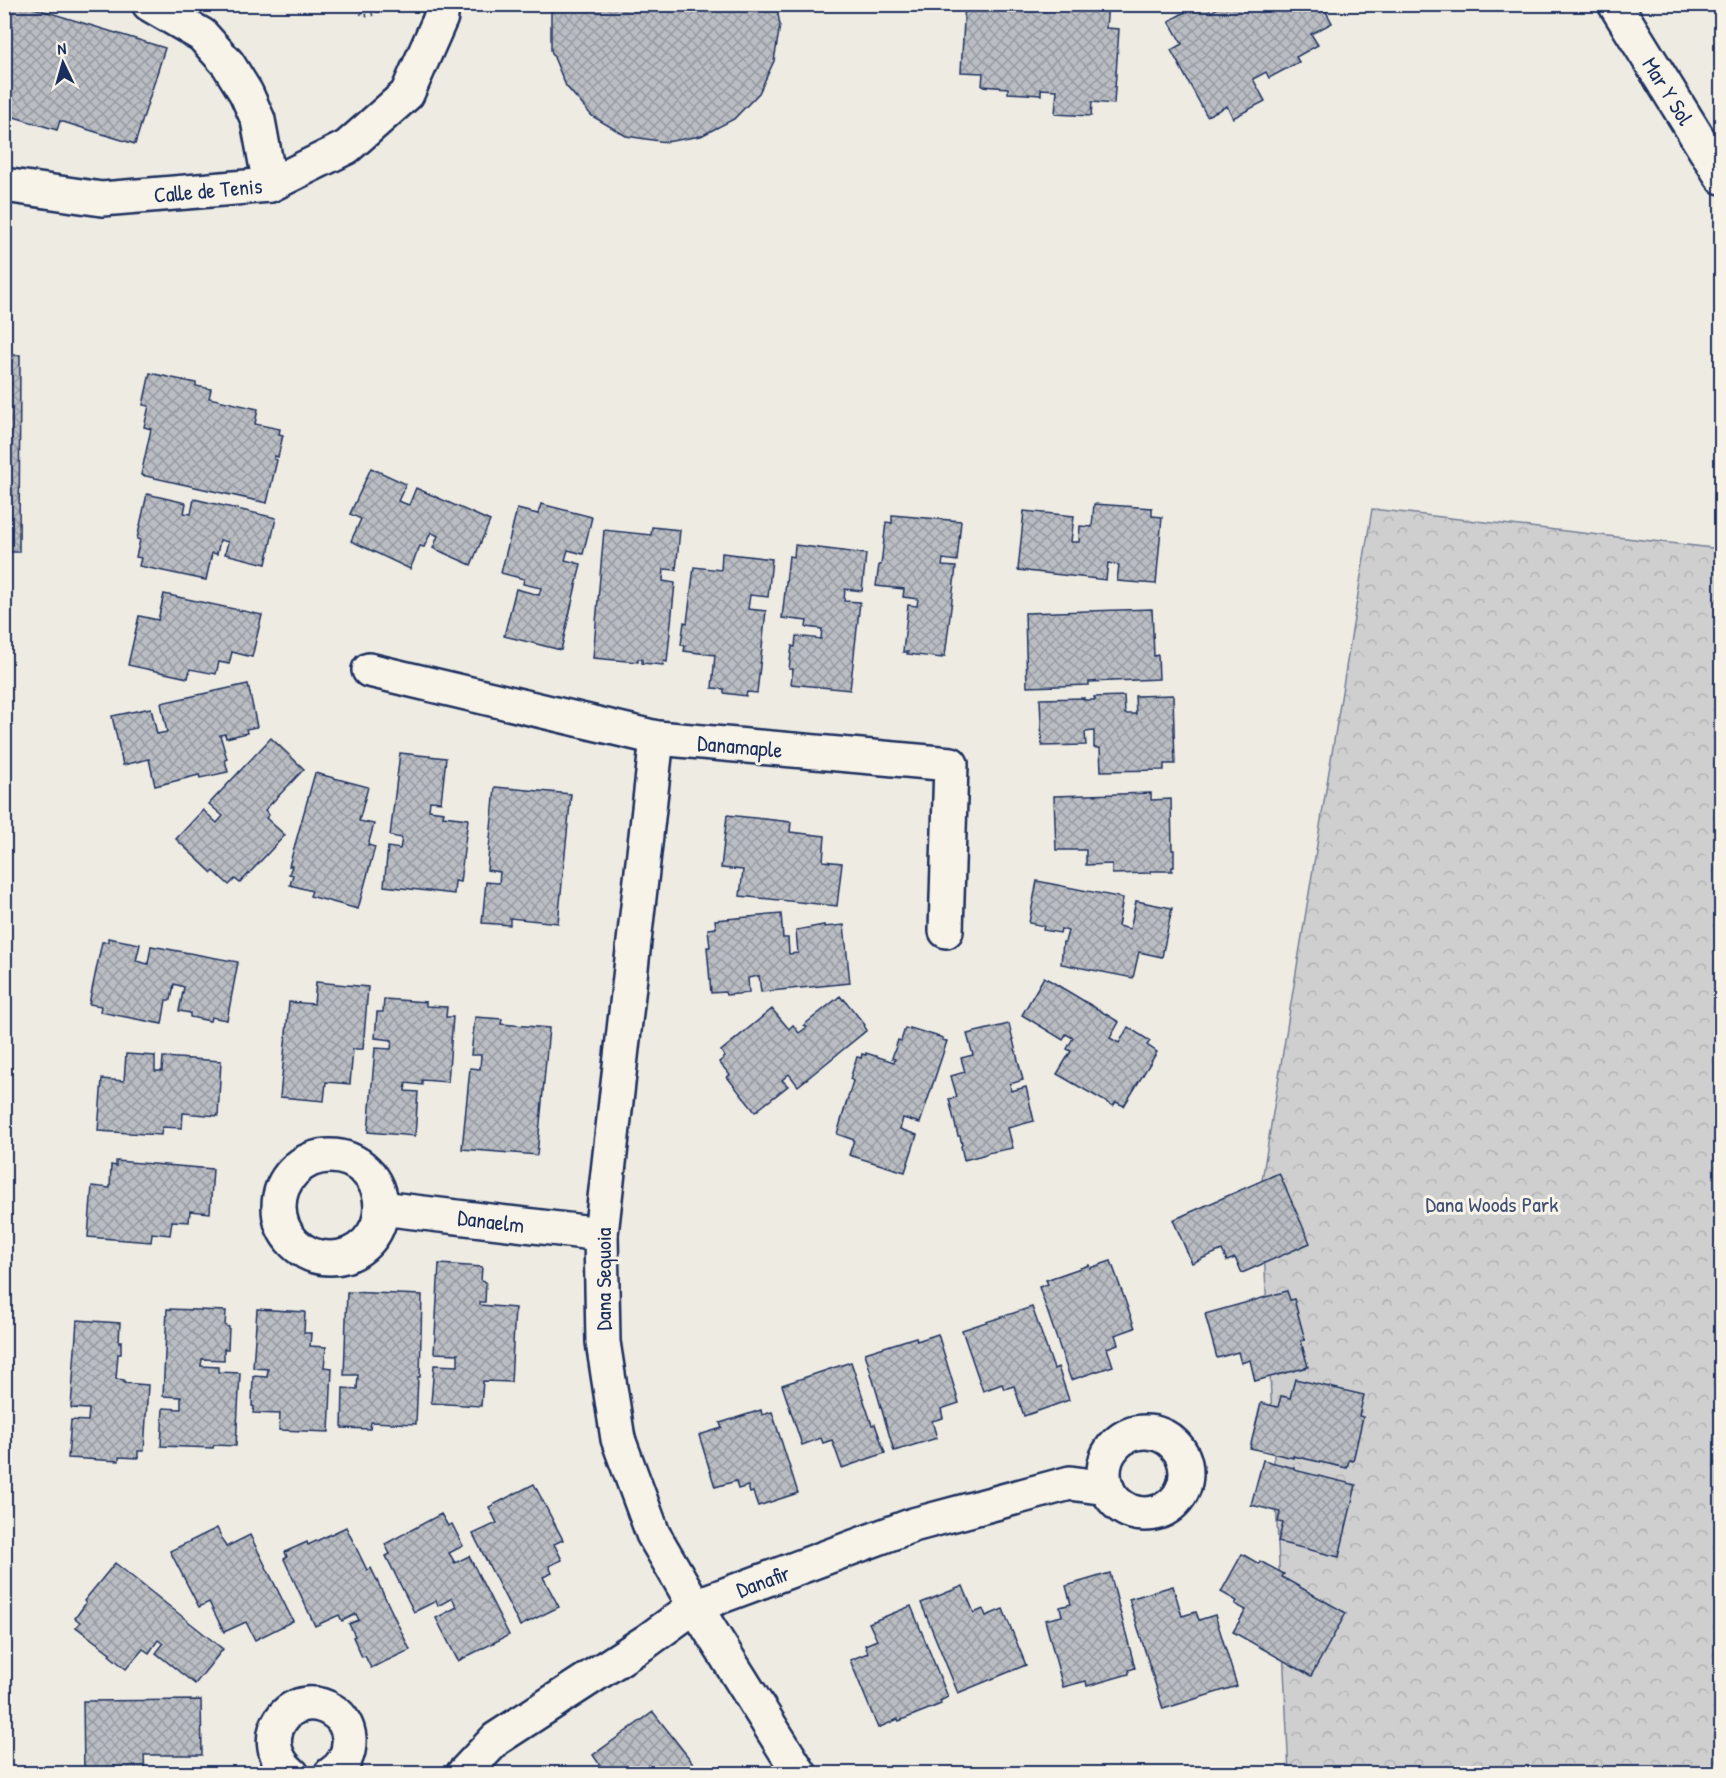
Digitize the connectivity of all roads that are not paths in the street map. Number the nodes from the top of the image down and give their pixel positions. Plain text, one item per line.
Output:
1 (149, 4) edge
2 (1615, 4) edge
3 (441, 11) edge
4 (1722, 177) edge
5 (4, 185) edge
6 (270, 185) junction
7 (369, 670) dead end
8 (657, 738) junction
9 (946, 931) dead end
10 (381, 1208) dead end
11 (602, 1234) junction
12 (1107, 1488) dead end
13 (695, 1606) junction
14 (335, 1772) edge
15 (292, 1773) edge
16 (463, 1773) edge
17 (800, 1773) edge

1 - 6 street
2 - 4 street, Mar Y Sol
3 - 6 street, Calle de Tenis
5 - 6 street, Calle de Tenis
7 - 8 street, Danamaple
8 - 9 street, Danamaple
8 - 11 street, Dana Sequoia
10 - 11 street, Danaelm
11 - 13 street, Dana Sequoia
12 - 13 street, Danafir
13 - 16 street, Danafir
13 - 17 street, Dana Sequoia
14 - 15 street

